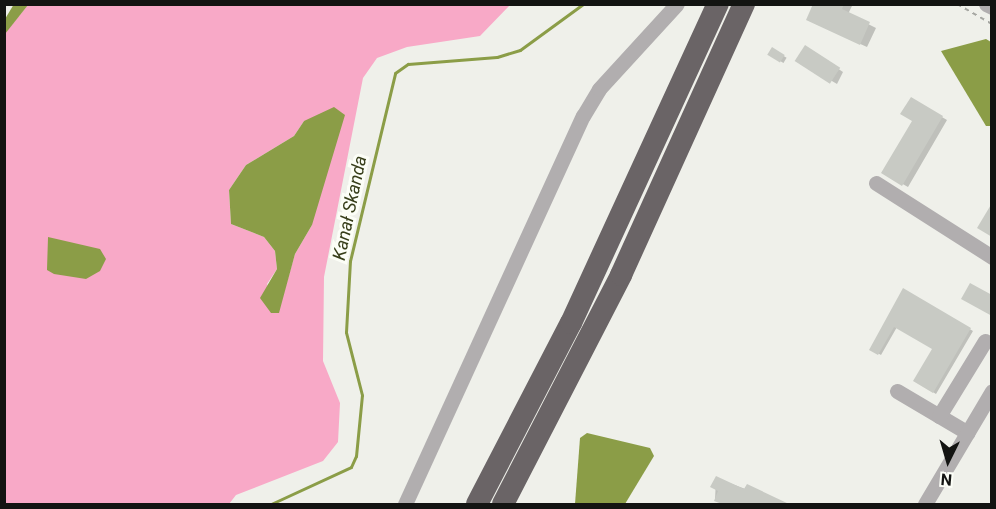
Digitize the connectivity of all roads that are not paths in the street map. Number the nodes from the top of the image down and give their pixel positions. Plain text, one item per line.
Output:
1 (677, 4) edge
2 (718, 4) edge
3 (744, 4) edge
4 (986, 4) edge
5 (992, 7) edge
6 (876, 183) dead end
7 (992, 257) edge
8 (984, 340) dead end
9 (897, 391) dead end
10 (992, 391) edge
11 (939, 416) junction
12 (968, 433) junction
13 (405, 504) edge
14 (477, 504) edge
15 (503, 504) edge
16 (925, 504) edge

1 - 13 street
2 - 14 highway
3 - 15 highway
4 - 5 street
6 - 7 street
8 - 11 street
9 - 11 street
10 - 12 street
11 - 12 street
12 - 16 street

